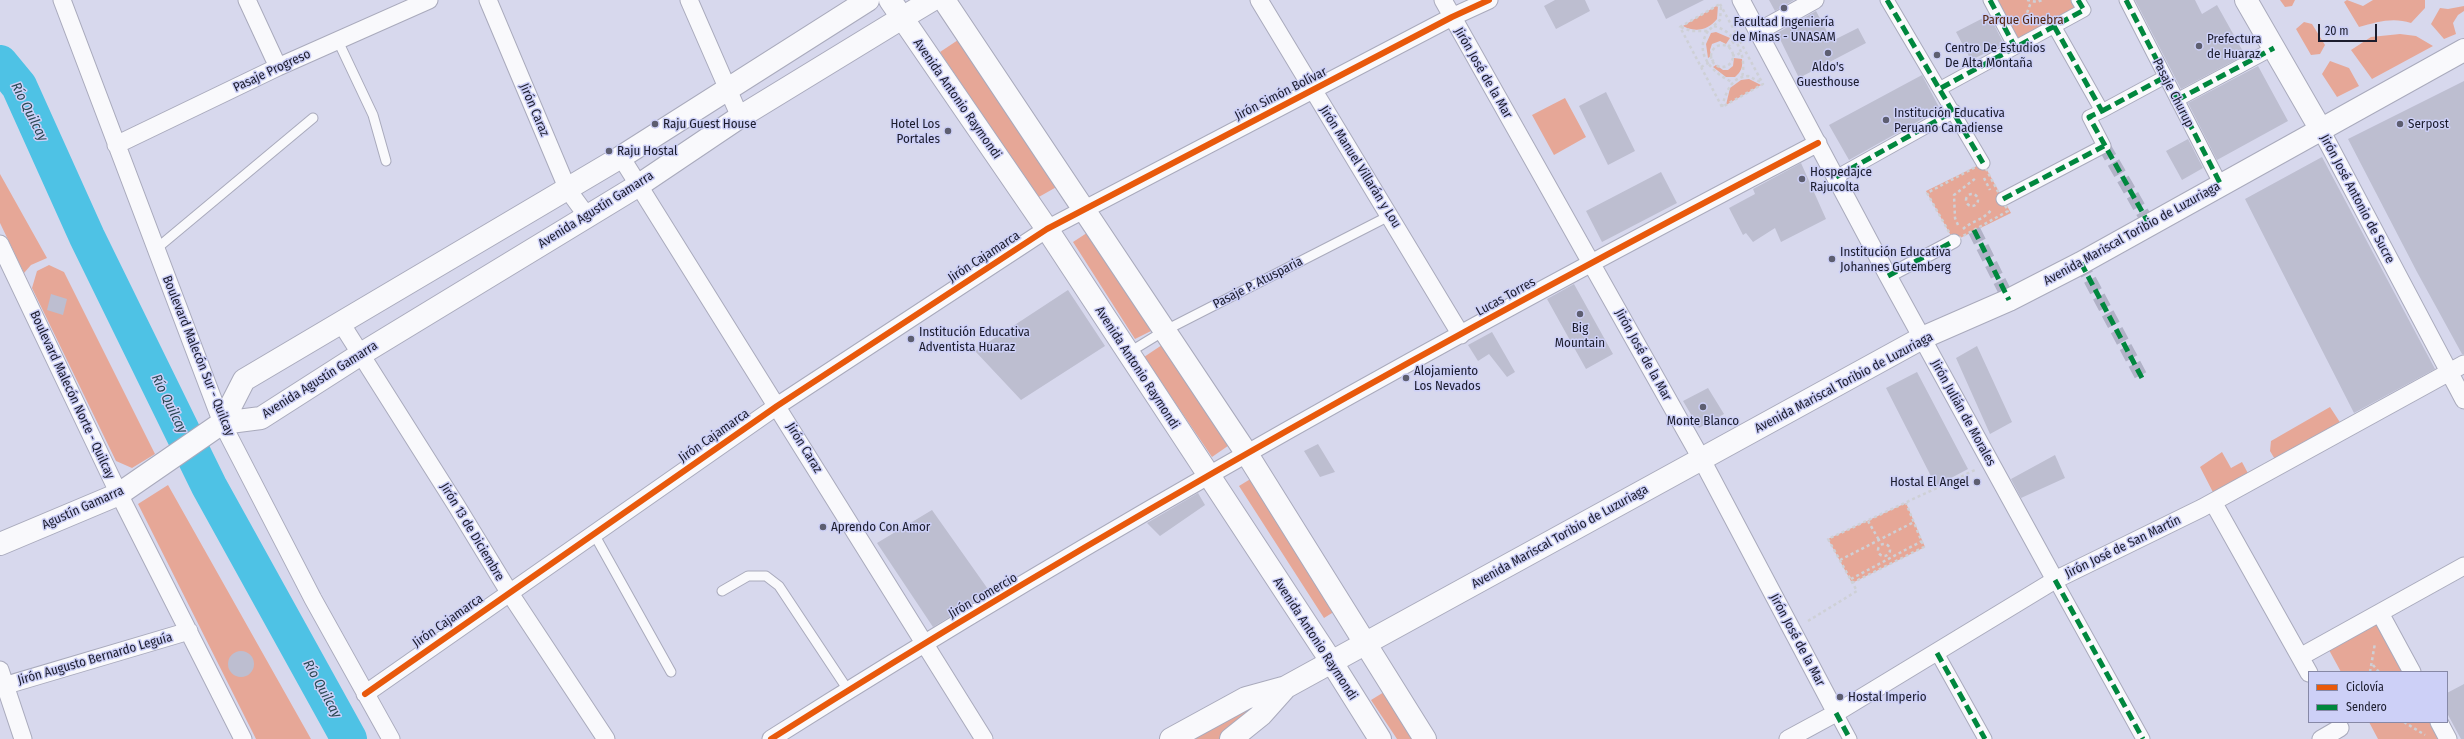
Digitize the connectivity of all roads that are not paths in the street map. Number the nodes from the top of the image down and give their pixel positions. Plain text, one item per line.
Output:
1 (62, 0) edge
2 (247, 0) edge
3 (429, 0) edge
4 (488, 0) edge
5 (689, 0) edge
6 (868, 0) edge
7 (890, 0) edge
8 (932, 0) edge
9 (944, 0) edge
10 (1259, 0) edge
11 (1443, 0) edge
12 (1489, 0) edge
13 (1741, 0) edge
14 (1816, 0) edge
15 (1887, 0) edge
16 (1990, 0) edge
17 (2126, 0) edge
18 (2246, 0) edge
19 (2081, 5) edge
20 (1452, 17) junction
21 (902, 18) junction
22 (2054, 26) junction
23 (1758, 31) junction
24 (338, 41) junction
25 (2015, 47) junction
26 (2274, 48) junction
27 (2464, 50) edge
28 (278, 67) junction
29 (2165, 77) junction
30 (729, 88) junction
31 (1941, 88) junction
32 (1312, 90) junction
33 (2177, 100) junction
34 (1954, 111) junction
35 (2102, 111) junction
36 (740, 117) junction
37 (314, 118) dead end
38 (2320, 130) junction
39 (1818, 143) junction
40 (116, 144) junction
41 (621, 157) junction
42 (386, 161) dead end
43 (1981, 165) road end
44 (1836, 177) junction
45 (639, 185) junction
46 (2221, 185) junction
47 (568, 190) junction
48 (1997, 200) road end
49 (1084, 208) junction
50 (1391, 215) junction
51 (587, 216) junction
52 (1047, 229) junction
53 (1954, 238) road end
54 (0, 244) edge
55 (156, 249) junction
56 (1591, 262) junction
57 (1888, 276) junction
58 (341, 323) junction
59 (1164, 331) junction
60 (1461, 335) junction
61 (1922, 338) junction
62 (361, 354) junction
63 (1127, 354) junction
64 (2457, 368) edge
65 (2464, 400) edge
66 (777, 406) junction
67 (215, 428) junction
68 (1247, 454) junction
69 (1702, 460) junction
70 (1208, 475) junction
71 (119, 494) junction
72 (2213, 502) junction
73 (594, 534) junction
74 (0, 544) edge
75 (2464, 566) edge
76 (2055, 580) junction
77 (722, 591) dead end
78 (509, 592) junction
79 (2380, 613) junction
80 (189, 631) junction
81 (926, 642) junction
82 (1365, 643) junction
83 (1937, 653) junction
84 (2300, 657) junction
85 (1331, 661) junction
86 (2308, 671) edge
87 (2411, 671) edge
88 (671, 672) dead end
89 (2, 681) edge
90 (1286, 687) junction
91 (848, 690) junction
92 (365, 694) junction
93 (1836, 713) junction
94 (2440, 723) edge
95 (2341, 730) edge
96 (23, 739) edge
97 (243, 739) edge
98 (391, 739) edge
99 (606, 739) edge
100 (771, 739) edge
101 (984, 739) edge
102 (1171, 739) edge
103 (1230, 739) edge
104 (1380, 739) edge
105 (1425, 739) edge
106 (1788, 739) edge
107 (1850, 739) edge
108 (1985, 739) edge
109 (2143, 739) edge
110 (2321, 739) edge
111 (2448, 739) edge

1 - 40 street, Boulevard Malecón Sur - Quilcay
2 - 28 street
3 - 24 street, Pasaje Progreso
4 - 47 street, Jirón Caraz
5 - 30 street
6 - 30 main road
7 - 21 main road, Avenida Antonio Raymondi
8 - 21 main road, Avenida Agustín Gamarra
9 - 49 main road
10 - 32 street, Jirón Manuel Villarán y Lou
11 - 20 street, Jirón José de la Mar
12 - 20 street, Jirón Simón Bolívar
13 - 23 street, Jirón Julián de Morales
14 - 23 street
15 - 31 street
16 - 25 street
17 - 29 street, Pasaje Churup
18 - 26 main road, Jirón José Antonio de Sucre
19 - 22 street
20 - 32 street, Jirón Simón Bolívar
20 - 56 street, Jirón José de la Mar
21 - 36 main road, Avenida Agustín Gamarra
21 - 52 main road, Avenida Antonio Raymondi
22 - 25 street
22 - 35 street
23 - 39 street, Jirón Julián de Morales
24 - 28 street, Pasaje Progreso
24 - 42 lane
25 - 31 street
26 - 33 street
26 - 38 main road, Jirón José Antonio de Sucre
27 - 38 main road, Avenida Mariscal Toribio de Luzuriaga
28 - 40 street, Pasaje Progreso
29 - 33 street, Pasaje Churup
29 - 35 street
30 - 36 street
30 - 41 main road
31 - 34 street
32 - 49 street, Jirón Simón Bolívar
32 - 50 street, Jirón Manuel Villarán y Lou
33 - 46 street, Pasaje Churup
34 - 43 street
34 - 44 street
35 - 48 street
36 - 45 main road, Avenida Agustín Gamarra
37 - 55 lane
38 - 46 main road, Avenida Mariscal Toribio de Luzuriaga
38 - 64 street, Jirón José Antonio de Sucre
39 - 44 street, Jirón Julián de Morales
39 - 56 street, Lucas Torres
40 - 55 street, Boulevard Malecón Sur - Quilcay
41 - 45 street, Jirón Caraz
41 - 47 main road
44 - 57 street, Jirón Julián de Morales
45 - 51 main road, Avenida Agustín Gamarra
45 - 66 street, Jirón Caraz
46 - 61 main road, Avenida Mariscal Toribio de Luzuriaga
47 - 51 street, Jirón Caraz
47 - 58 main road
49 - 52 street, Jirón Cajamarca
49 - 59 main road
50 - 59 lane, Pasaje P. Atusparia
50 - 60 street, Jirón Manuel Villarán y Lou
51 - 62 main road, Avenida Agustín Gamarra
52 - 63 main road, Avenida Antonio Raymondi
52 - 66 street, Jirón Cajamarca
53 - 57 street
54 - 71 street, Boulevard Malecón Norte - Quilcay
55 - 67 street, Boulevard Malecón Sur - Quilcay
56 - 60 street, Lucas Torres
56 - 69 street, Jirón José de la Mar
57 - 61 street, Jirón Julián de Morales
58 - 62 street, Jirón 13 de Diciembre
58 - 67 main road
59 - 63 lane, Pasaje P. Atusparia
59 - 68 main road
60 - 68 street, Lucas Torres
61 - 69 main road, Avenida Mariscal Toribio de Luzuriaga
61 - 76 street, Jirón Julián de Morales
62 - 67 main road, Avenida Agustín Gamarra
62 - 78 street, Jirón 13 de Diciembre
63 - 70 main road, Avenida Antonio Raymondi
64 - 65 street, Jirón José Antonio de Sucre
64 - 72 street, Jirón José de San Martín
66 - 73 street, Jirón Cajamarca
66 - 81 street, Jirón Caraz
67 - 71 main road, Agustín Gamarra
67 - 92 street, Boulevard Malecón Sur - Quilcay
68 - 70 street, Lucas Torres
68 - 82 main road
69 - 82 main road, Avenida Mariscal Toribio de Luzuriaga
69 - 93 street, Jirón José de la Mar
70 - 81 street, Jirón Comercio
70 - 85 main road, Avenida Antonio Raymondi
71 - 74 main road, Agustín Gamarra
71 - 80 street, Boulevard Malecón Norte - Quilcay
72 - 76 street, Jirón José de San Martín
72 - 84 street
73 - 78 street, Jirón Cajamarca
73 - 88 lane
75 - 79 street
76 - 83 street, Jirón José de San Martín
76 - 109 street, Jirón Julián de Morales
77 - 91 lane
78 - 92 street, Jirón Cajamarca
78 - 99 street, Jirón 13 de Diciembre
79 - 84 street
79 - 87 street
80 - 89 street, Jirón Augusto Bernardo Leguía
80 - 97 street, Boulevard Malecón Norte - Quilcay
81 - 91 street, Jirón Comercio
81 - 101 street, Jirón Caraz
82 - 85 main road, Avenida Mariscal Toribio de Luzuriaga
82 - 105 main road
83 - 93 street, Jirón José de San Martín
83 - 108 street
84 - 86 street
85 - 90 main road, Avenida Mariscal Toribio de Luzuriaga
85 - 104 main road, Avenida Antonio Raymondi
89 - 96 street
90 - 102 main road
90 - 103 main road
91 - 100 street, Jirón Comercio
92 - 98 street, Boulevard Malecón Sur - Quilcay
93 - 106 street, Jirón José de San Martín
93 - 107 street
94 - 111 street
95 - 110 street

